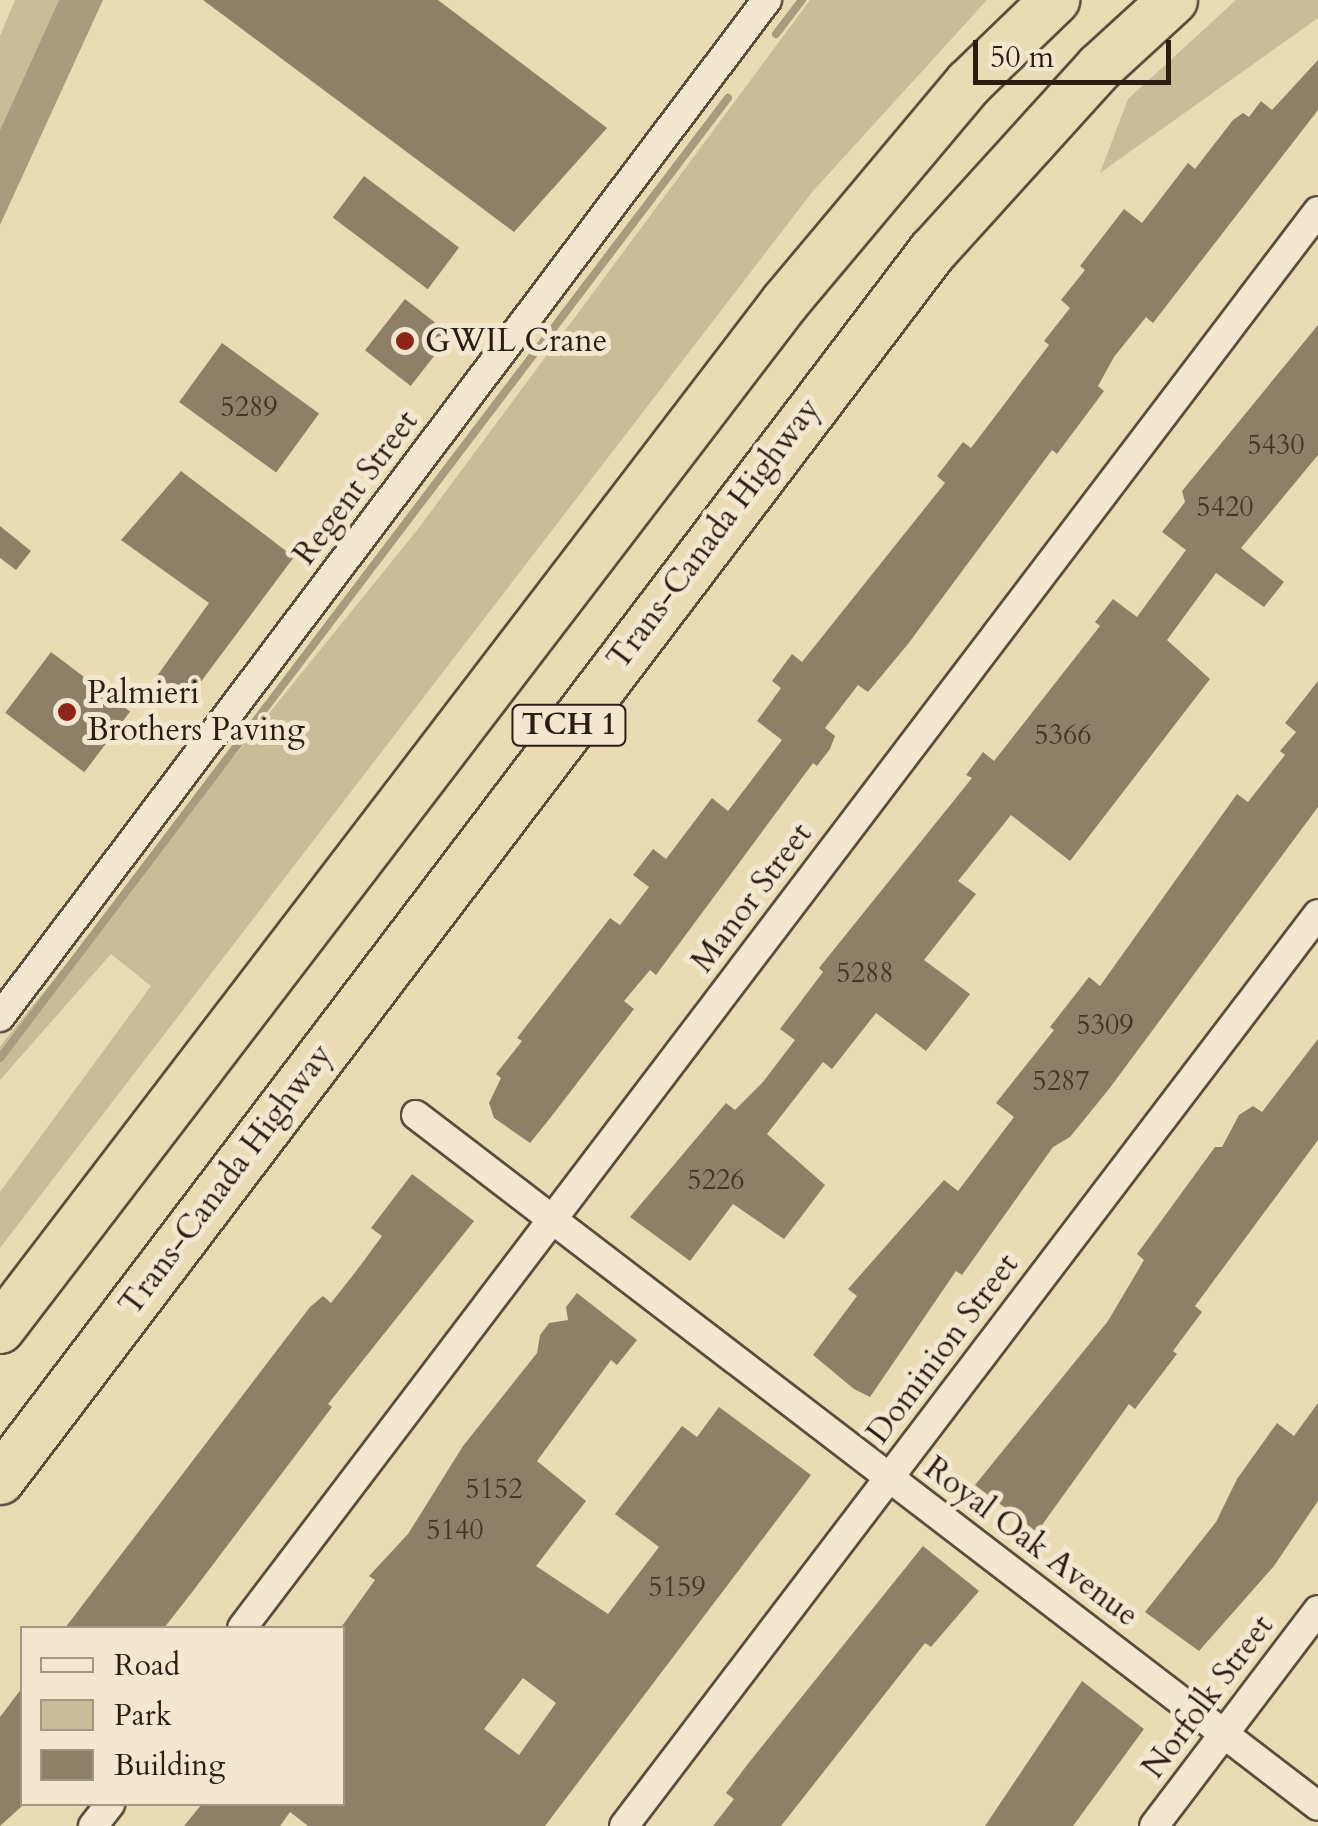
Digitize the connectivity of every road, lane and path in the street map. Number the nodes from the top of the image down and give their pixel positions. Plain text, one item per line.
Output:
1 (767, 0) edge
2 (1055, 0) edge
3 (1173, 0) edge
4 (1318, 211) edge
5 (1318, 914) edge
6 (0, 1017) edge
7 (416, 1115) dead end
8 (551, 1221) junction
9 (0, 1329) edge
10 (890, 1477) junction
11 (0, 1480) edge
12 (1318, 1610) edge
13 (244, 1626) edge
14 (1224, 1733) junction
15 (108, 1806) edge
16 (1318, 1806) edge
17 (92, 1826) edge
18 (624, 1826) edge
19 (1154, 1826) edge

1 - 6 street, Regent Street
2 - 9 highway, TCH 1
3 - 11 highway, Trans-Canada Highway / TCH 1
4 - 8 street, Manor Street
5 - 10 street, Dominion Street
7 - 8 street, Royal Oak Avenue
8 - 10 street, Royal Oak Avenue
8 - 13 street, Manor Street
10 - 14 street, Royal Oak Avenue
10 - 18 street, Dominion Street
12 - 14 street, Norfolk Street
14 - 16 street, Royal Oak Avenue
14 - 19 street, Norfolk Street
15 - 17 street

